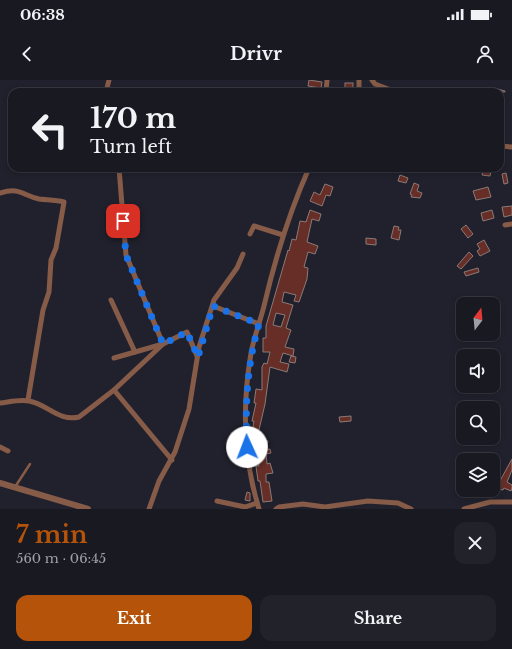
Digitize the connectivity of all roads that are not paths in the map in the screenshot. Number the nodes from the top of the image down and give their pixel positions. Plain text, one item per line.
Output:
1 (372, 80) edge
2 (384, 88) edge
3 (119, 172) edge
4 (307, 172) edge
5 (0, 193) edge
6 (512, 224) edge
7 (505, 225) dead end
8 (250, 234) dead end
9 (283, 235) junction
10 (243, 254) dead end
11 (111, 300) dead end
12 (213, 306) junction
13 (259, 324) junction
14 (163, 344) junction
15 (135, 352) junction
16 (198, 357) junction
17 (114, 358) dead end
18 (114, 390) junction
19 (28, 400) junction
20 (0, 402) edge
21 (0, 447) edge
22 (8, 451) dead end
23 (172, 460) junction
24 (30, 464) dead end
25 (0, 483) edge
26 (15, 487) junction
27 (217, 500) dead end
28 (512, 502) edge
29 (257, 503) junction
30 (88, 509) edge
31 (149, 509) edge
32 (259, 509) edge
33 (276, 509) edge
34 (411, 509) edge
35 (464, 509) edge

1 - 2 street
3 - 14 street
4 - 9 street
5 - 19 street
6 - 7 street
8 - 9 street
9 - 13 street
10 - 12 street
11 - 15 street
12 - 13 street
12 - 16 street
13 - 29 street
14 - 15 street
14 - 16 street
14 - 18 street
15 - 17 street
16 - 23 street
18 - 19 street
18 - 23 street
19 - 20 street
21 - 22 street
23 - 31 street
24 - 26 lane
25 - 26 street
26 - 30 street
27 - 29 street
28 - 35 street
29 - 32 street
33 - 34 street

